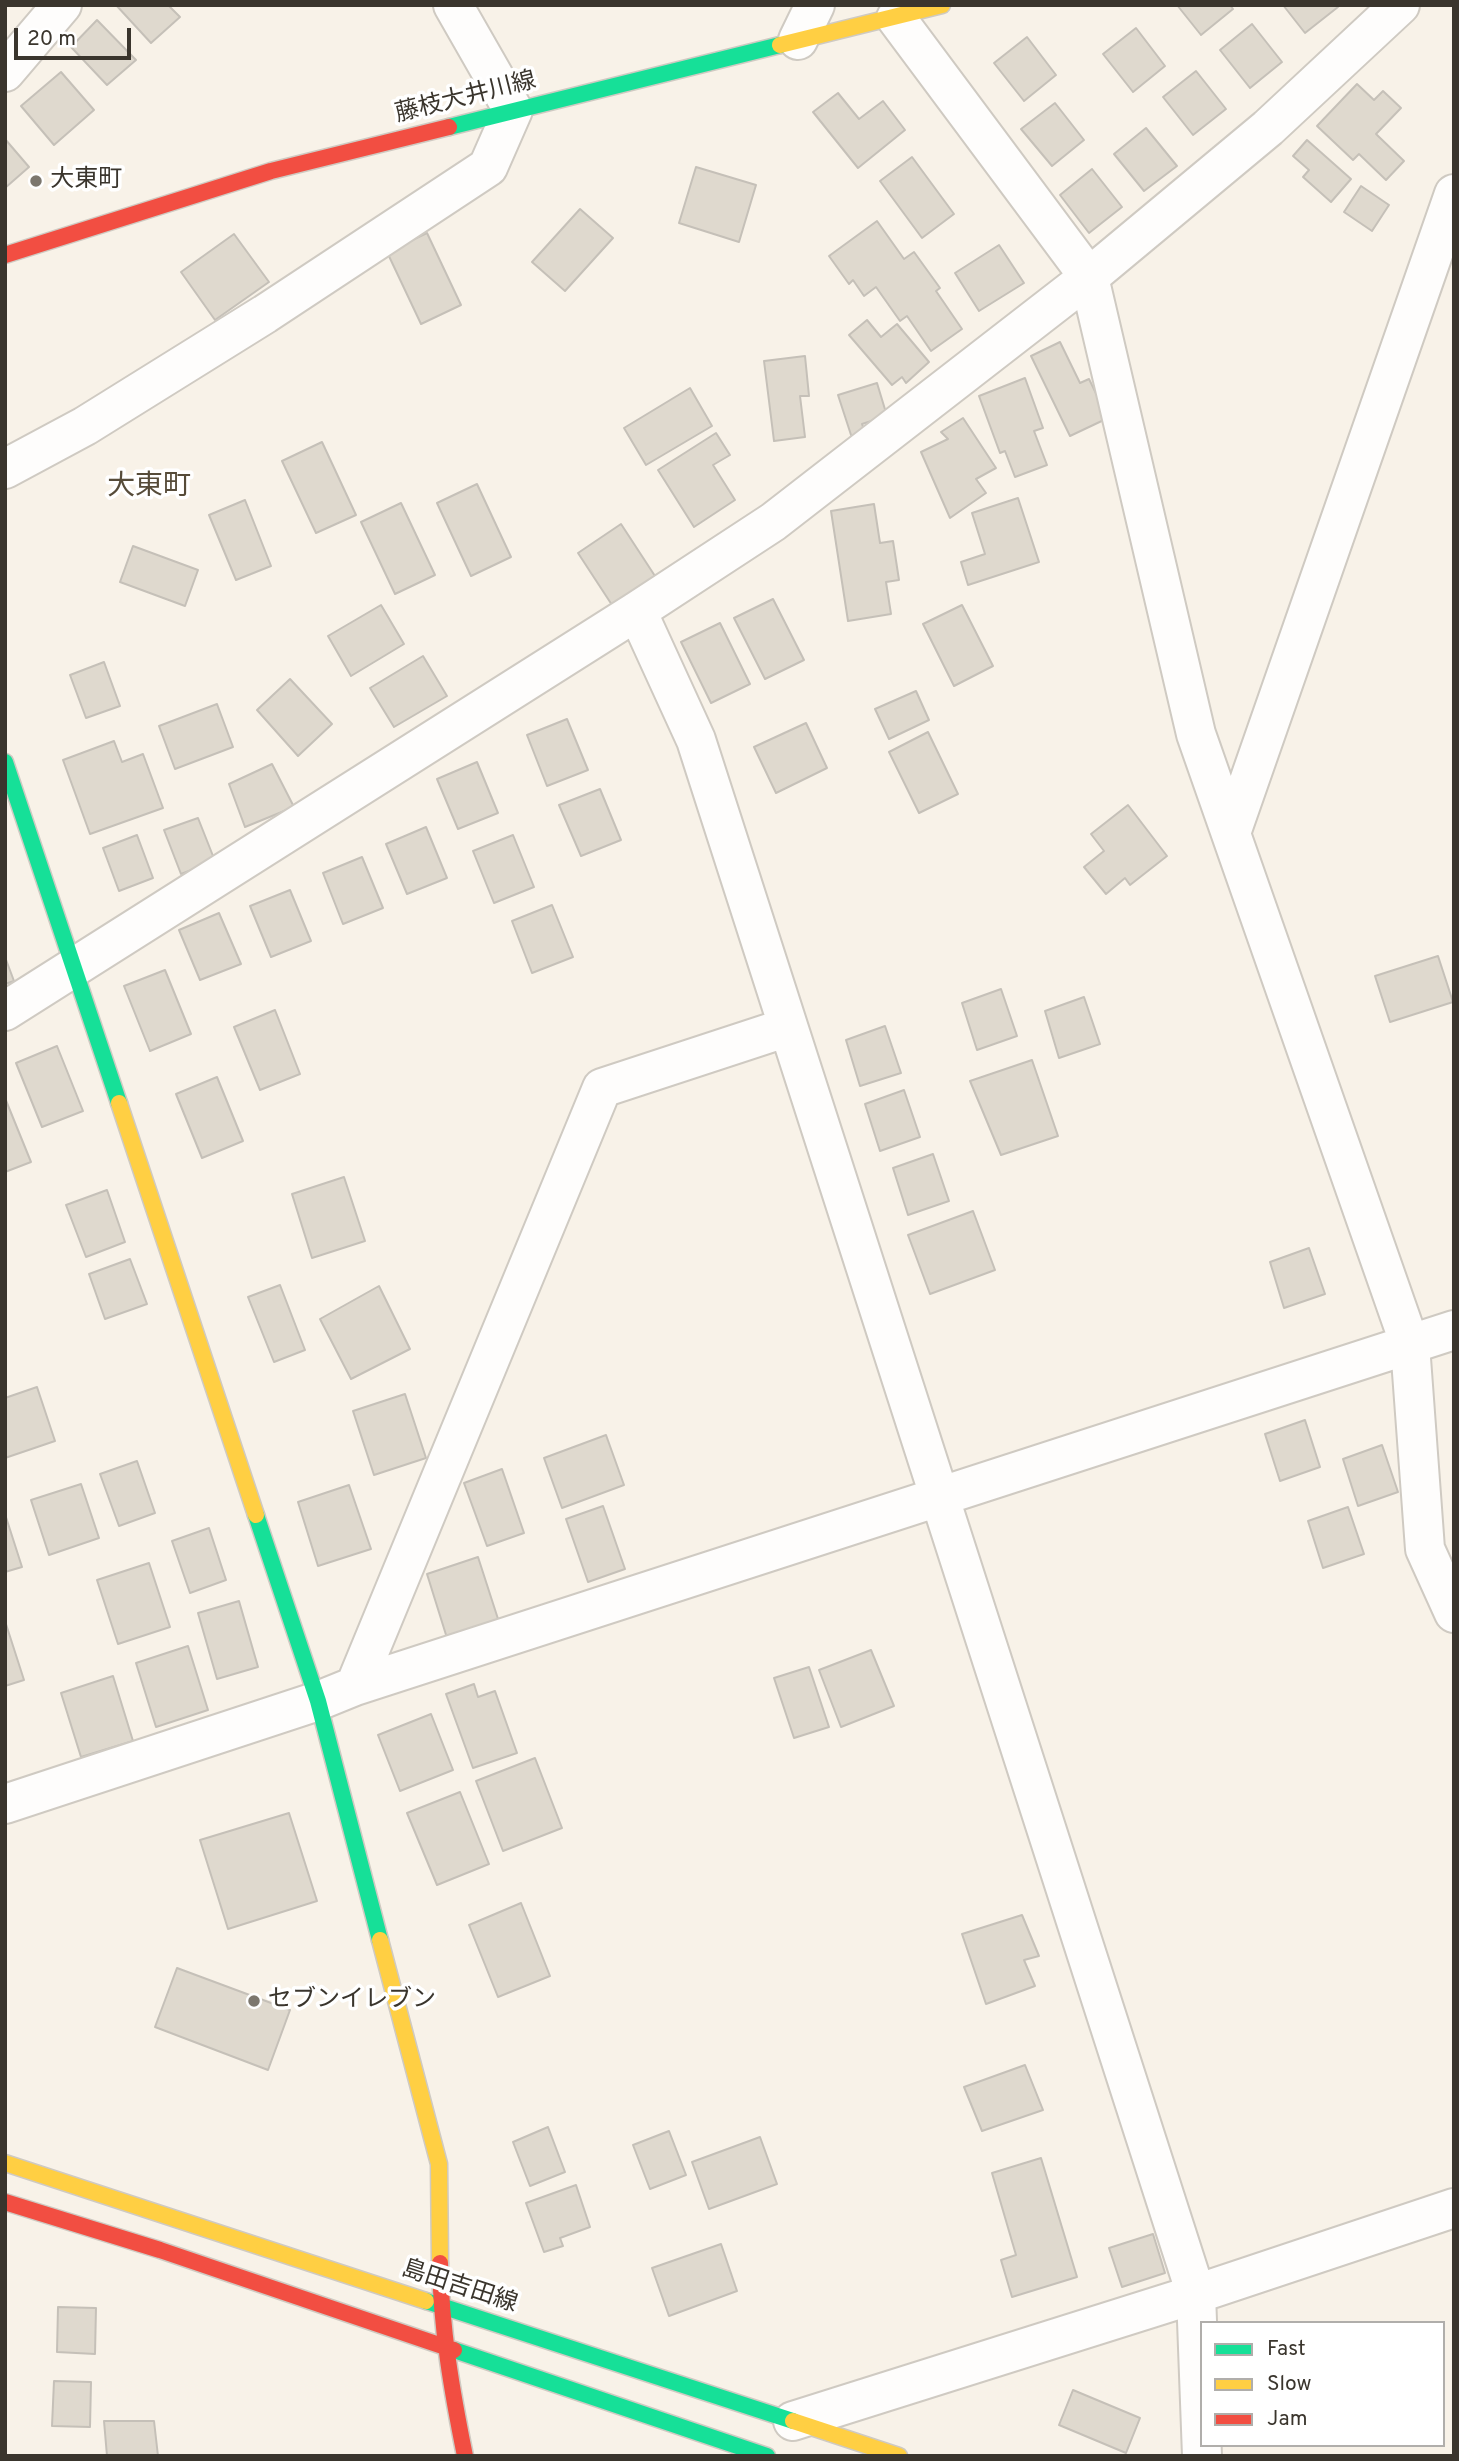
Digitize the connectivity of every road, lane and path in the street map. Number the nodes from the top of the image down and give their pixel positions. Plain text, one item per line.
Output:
1 (62, 5) edge
2 (453, 5) edge
3 (815, 5) edge
4 (942, 5) edge
5 (1400, 5) edge
6 (896, 18) junction
7 (798, 40) junction
8 (5, 72) edge
9 (513, 110) junction
10 (1454, 194) edge
11 (5, 254) edge
12 (1089, 277) junction
13 (5, 469) edge
14 (637, 611) junction
15 (5, 762) edge
16 (1231, 833) junction
17 (74, 967) junction
18 (5, 1010) edge
19 (788, 1027) junction
20 (1454, 1330) edge
21 (1410, 1345) junction
22 (937, 1496) junction
23 (1454, 1614) edge
24 (355, 1686) junction
25 (318, 1701) junction
26 (5, 1804) edge
27 (5, 2164) edge
28 (5, 2202) edge
29 (1454, 2208) edge
30 (1196, 2294) junction
31 (441, 2305) junction
32 (447, 2348) junction
33 (1200, 2402) edge
34 (793, 2421) junction
35 (465, 2456) edge
36 (767, 2456) edge
37 (899, 2456) edge

1 - 8 street
2 - 9 street
3 - 7 street
4 - 6 main road, 藤枝大井川線
5 - 12 street
6 - 7 main road, 藤枝大井川線
6 - 12 street
7 - 9 main road, 藤枝大井川線
9 - 11 main road, 藤枝大井川線
9 - 13 street
10 - 16 street
12 - 14 street
12 - 16 street
14 - 17 street
14 - 19 street
15 - 17 main road
16 - 21 street
17 - 18 street
17 - 25 main road
19 - 22 street
19 - 24 street
20 - 21 street
21 - 22 street
21 - 23 street
22 - 24 street
22 - 30 street
24 - 25 street
25 - 26 street
25 - 31 main road
27 - 31 main road, 島田吉田線
28 - 32 main road
29 - 30 street
30 - 33 street
30 - 34 street
31 - 32 main road
31 - 34 main road, 島田吉田線
32 - 35 main road
32 - 36 main road
34 - 37 main road, 島田吉田線

